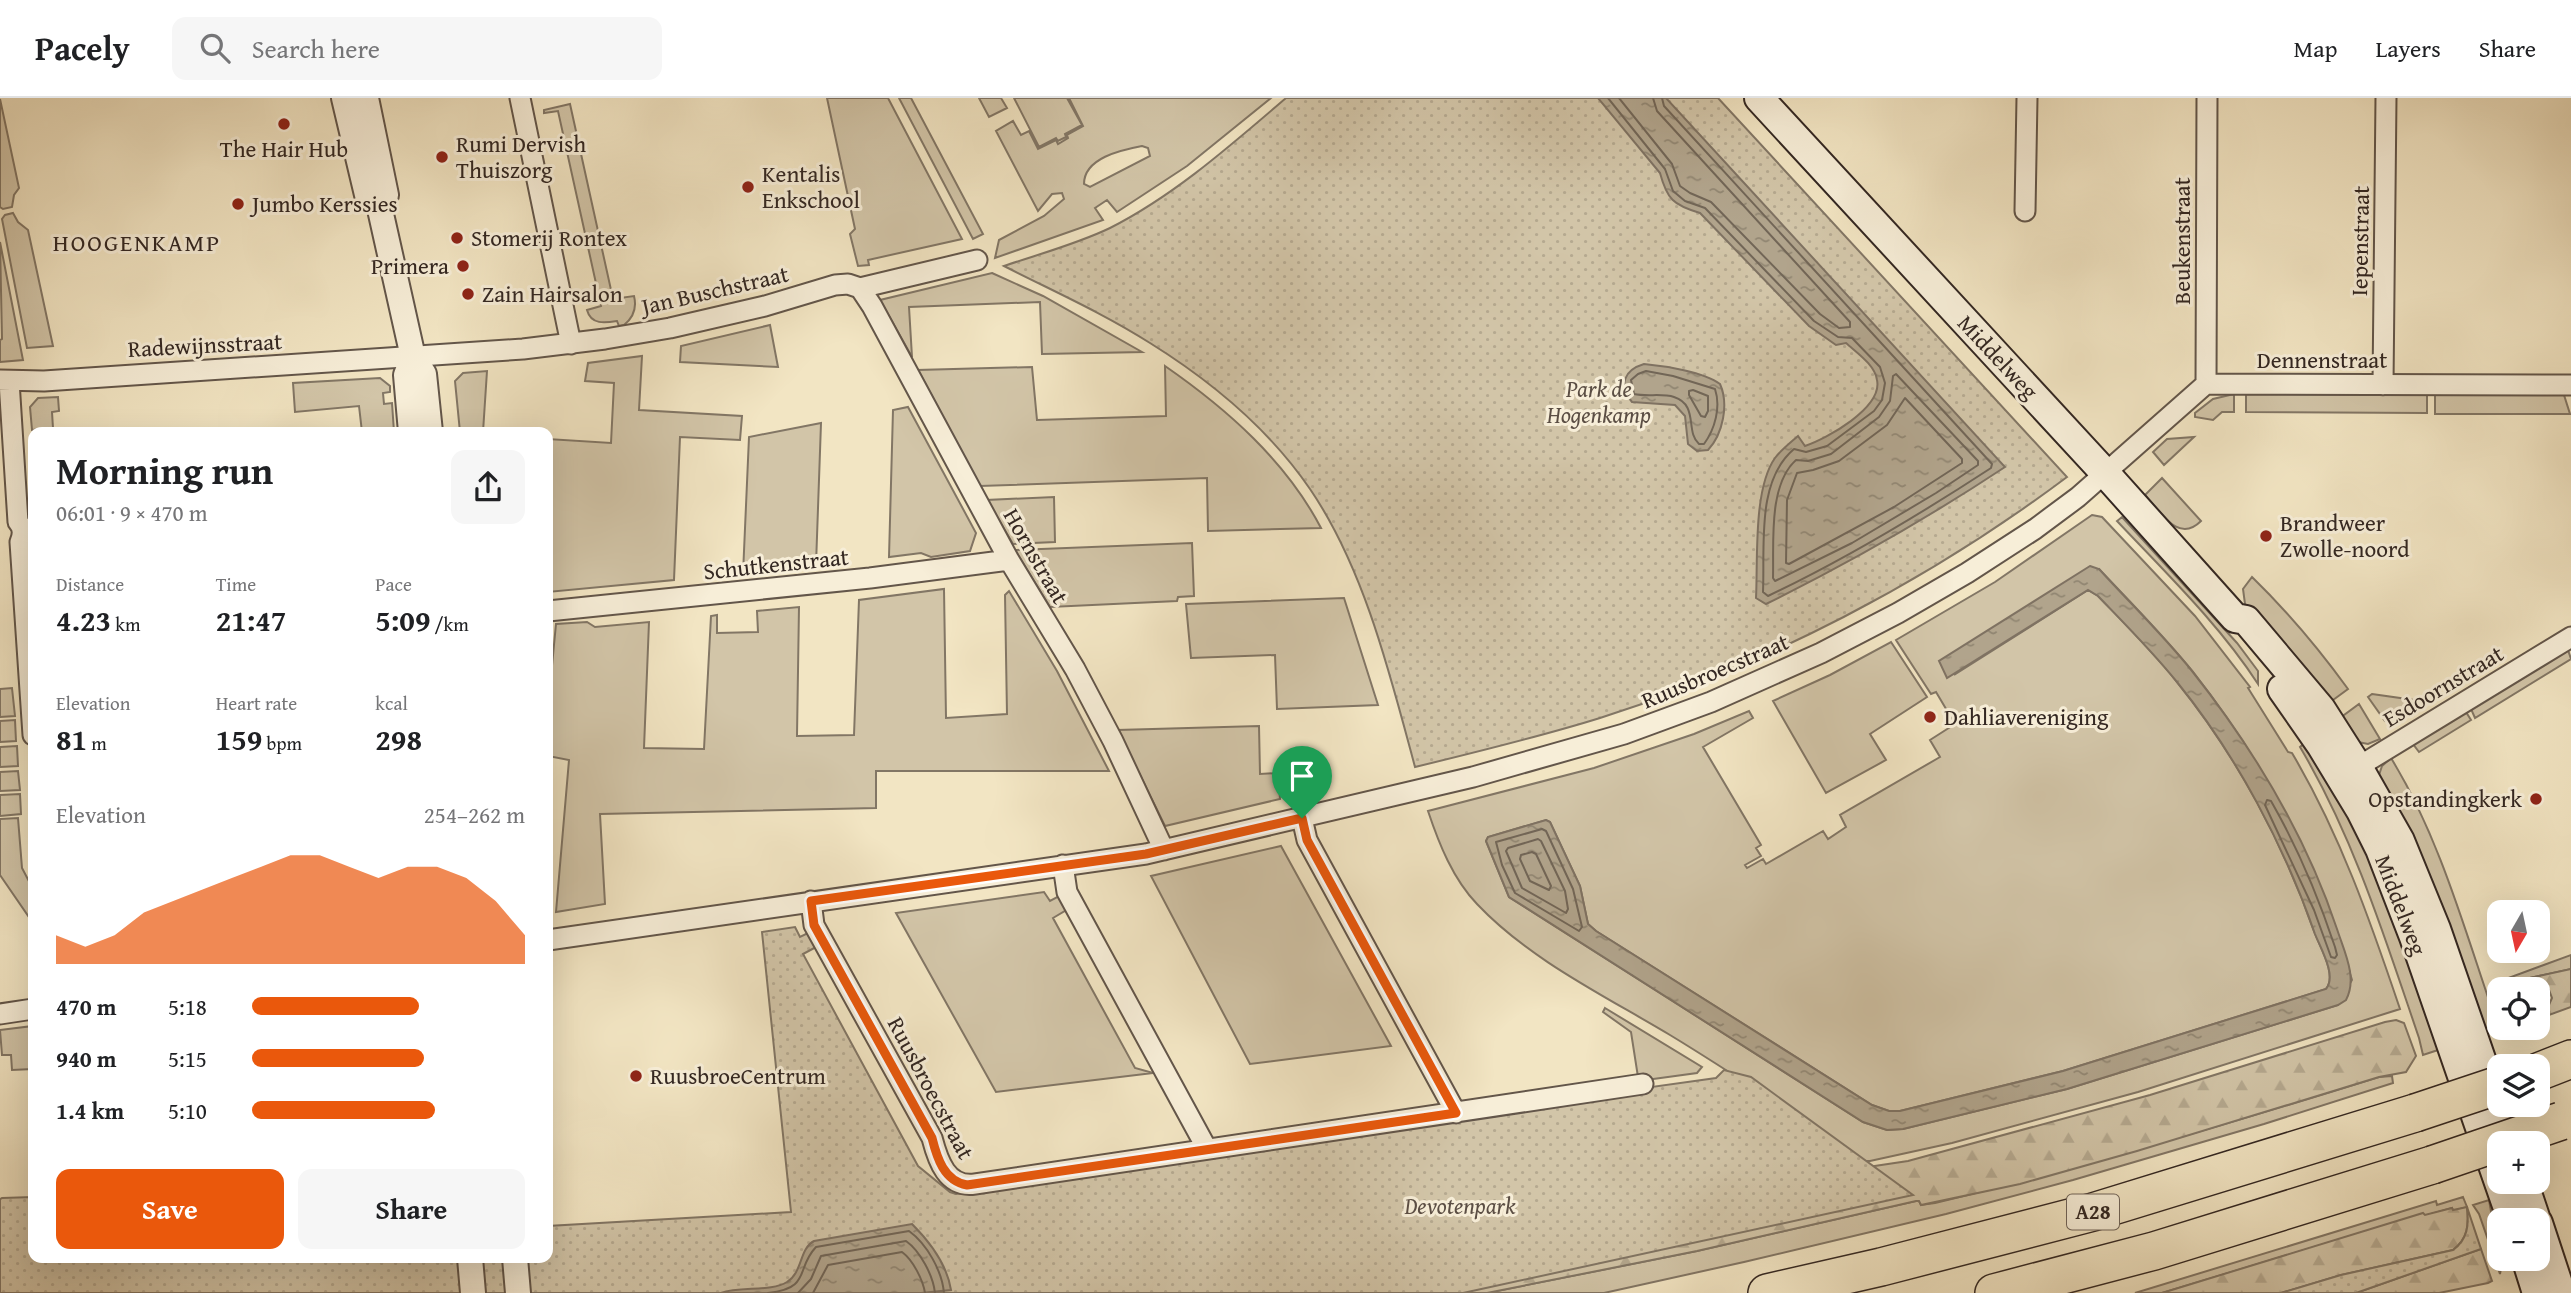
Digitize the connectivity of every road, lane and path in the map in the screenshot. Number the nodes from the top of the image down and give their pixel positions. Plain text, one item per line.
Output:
1 (344, 98) edge
2 (366, 98) edge
3 (520, 98) edge
4 (1759, 98) edge
5 (2027, 98) edge
6 (2207, 98) edge
7 (2386, 98) edge
8 (379, 205) junction
9 (2025, 211) dead end
10 (977, 260) dead end
11 (860, 288) junction
12 (571, 344) junction
13 (413, 357) junction
14 (4, 381) edge
15 (2206, 384) junction
16 (2383, 385) junction
17 (2571, 385) edge
18 (410, 427) edge
19 (429, 427) edge
20 (2106, 474) junction
21 (1009, 560) junction
22 (553, 611) edge
23 (2571, 637) edge
24 (28, 661) edge
25 (2349, 773) junction
26 (1302, 818) junction
27 (1164, 850) junction
28 (1063, 865) junction
29 (811, 901) junction
30 (553, 939) edge
31 (28, 1010) edge
32 (0, 1014) edge
33 (1643, 1084) dead end
34 (2487, 1089) edge
35 (1456, 1113) junction
36 (2566, 1119) edge
37 (2506, 1131) edge
38 (1206, 1149) junction
39 (2508, 1208) edge
40 (2550, 1260) edge
41 (470, 1263) edge
42 (515, 1263) edge
43 (2530, 1271) edge
44 (473, 1293) edge
45 (518, 1293) edge
46 (1767, 1293) edge
47 (1994, 1293) edge
48 (2537, 1293) edge
49 (2561, 1293) edge

1 - 8 street
2 - 8 street
3 - 12 street
4 - 20 main road, Middelweg
5 - 9 street
6 - 15 street, Beukenstraat
7 - 16 street, Iepenstraat
8 - 13 street
10 - 11 street, Jan Buschstraat
11 - 12 street, Jan Buschstraat
11 - 21 street, Hornstraat
12 - 13 street, Jan Buschstraat
13 - 14 street, Radewijnsstraat
13 - 18 street
13 - 19 street
14 - 24 street
15 - 16 street, Dennenstraat
15 - 20 street
16 - 17 street, Dennenstraat
20 - 25 main road, Middelweg
20 - 26 street, Ruusbroecstraat
21 - 22 street, Schutkenstraat
21 - 27 street, Hornstraat
23 - 25 street, Esdoornstraat
25 - 37 main road, Middelweg
25 - 39 main road, Middelweg
26 - 27 street, Ruusbroecstraat
26 - 35 street
27 - 28 street, Ruusbroecstraat
28 - 29 street, Ruusbroecstraat
28 - 38 street
29 - 30 street, Ruusbroecstraat
29 - 38 street, Ruusbroecstraat
31 - 32 street
33 - 35 street, Ruusbroecstraat
34 - 46 highway, A28, bridge
35 - 38 street, Ruusbroecstraat
36 - 47 highway, A28, bridge
40 - 49 main road
41 - 44 street
42 - 45 street
43 - 48 main road

